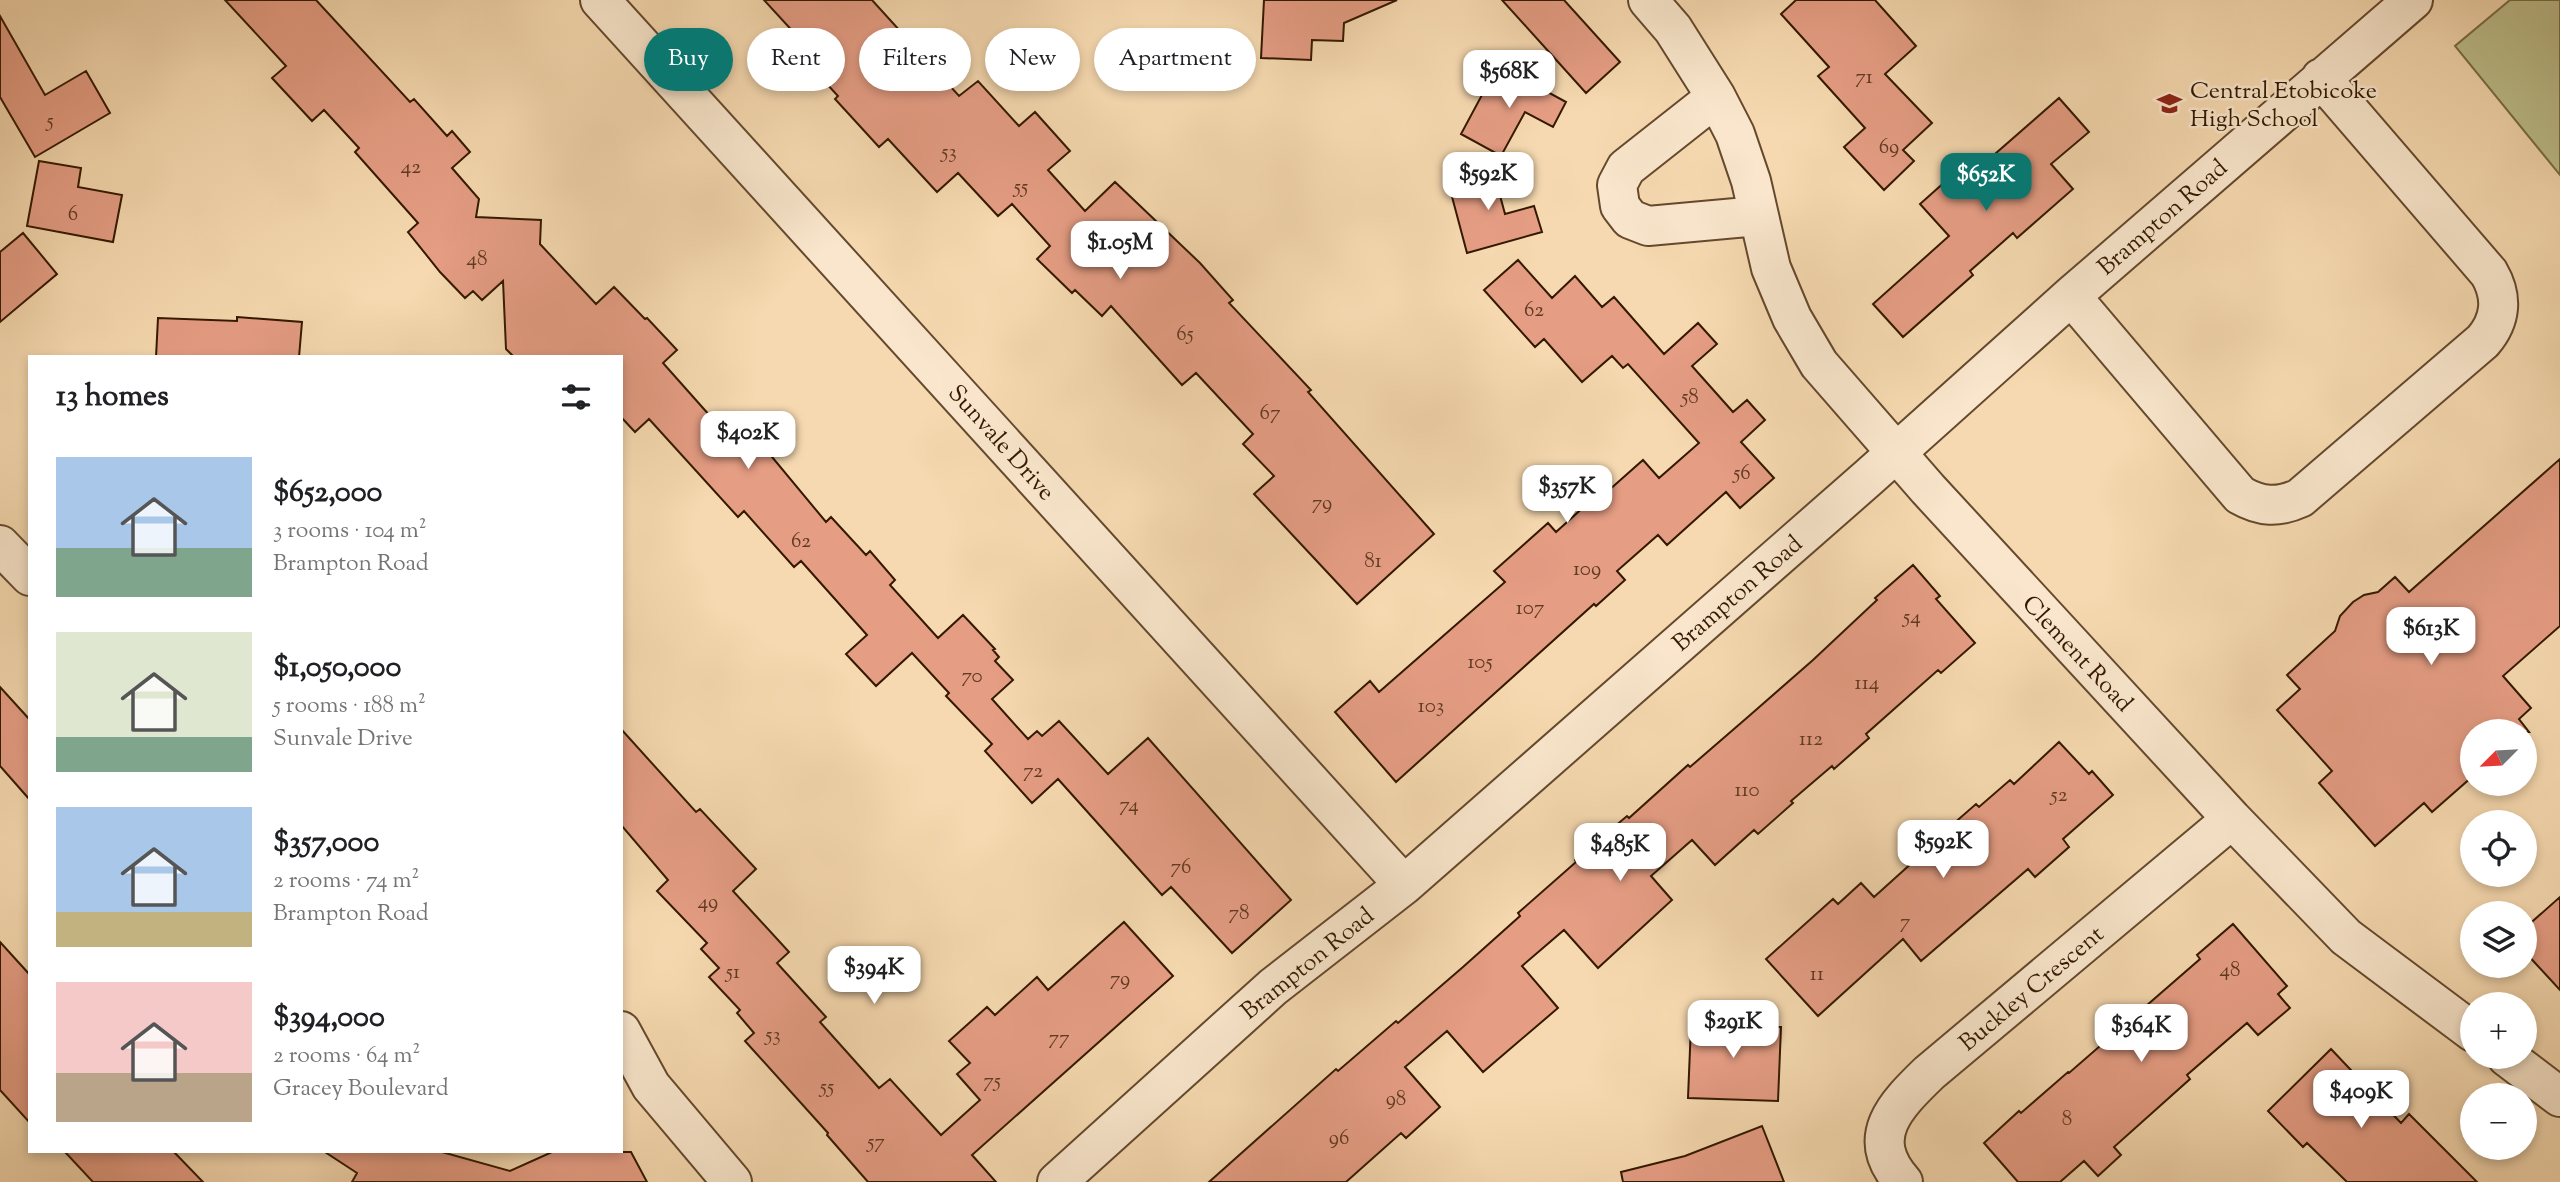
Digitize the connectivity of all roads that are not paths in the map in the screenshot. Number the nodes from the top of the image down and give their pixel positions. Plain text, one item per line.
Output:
1 (600, 0) edge
2 (1648, 0) edge
3 (2413, 0) edge
4 (2321, 78) junction
5 (1716, 97) junction
6 (1758, 216) junction
7 (2071, 296) junction
8 (1895, 452) junction
9 (0, 545) edge
10 (28, 574) edge
11 (2232, 819) junction
12 (1404, 885) junction
13 (2460, 1022) edge
14 (623, 1035) edge
15 (2523, 1069) edge
16 (2560, 1097) edge
17 (732, 1182) edge
18 (1057, 1182) edge
19 (1903, 1182) edge

1 - 12 street, Sunvale Drive
2 - 5 street, Clement Road
3 - 4 street, Brampton Road
4 - 7 street, Brampton Road
4 - 7 street
5 - 6 street, Clement Road
5 - 6 street
6 - 8 street, Clement Road
7 - 8 street, Brampton Road
8 - 11 street, Clement Road
8 - 12 street, Brampton Road
9 - 10 street
11 - 13 street, Clement Road
11 - 19 street, Buckley Crescent
12 - 18 street, Brampton Road
14 - 17 street
15 - 16 street

